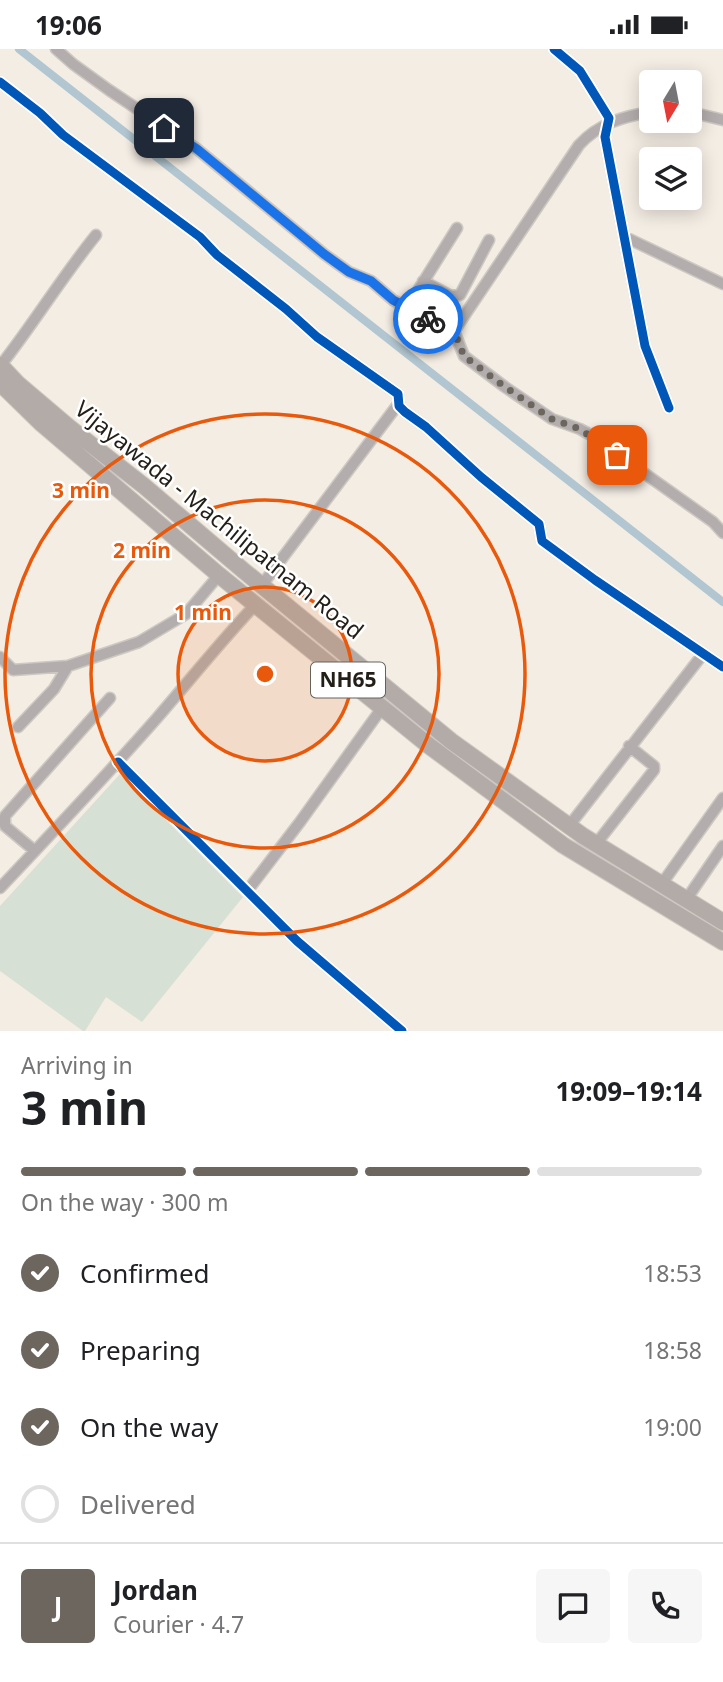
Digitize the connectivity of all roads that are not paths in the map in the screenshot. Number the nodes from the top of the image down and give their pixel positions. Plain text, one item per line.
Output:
1 (57, 49) edge
2 (554, 49) edge
3 (0, 82) edge
4 (702, 114) edge
5 (639, 115) edge
6 (723, 120) edge
7 (610, 123) junction
8 (457, 227) dead end
9 (96, 235) dead end
10 (625, 237) junction
11 (489, 240) dead end
12 (423, 281) junction
13 (723, 284) edge
14 (407, 308) junction
15 (454, 331) junction
16 (0, 365) edge
17 (0, 383) edge
18 (399, 403) junction
19 (669, 408) dead end
20 (723, 533) edge
21 (219, 575) junction
22 (262, 585) junction
23 (256, 604) junction
24 (702, 654) junction
25 (0, 657) edge
26 (68, 666) junction
27 (723, 667) edge
28 (110, 698) dead end
29 (382, 708) junction
30 (18, 727) dead end
31 (629, 747) junction
32 (118, 761) junction
33 (723, 798) edge
34 (569, 826) junction
35 (596, 844) junction
36 (723, 846) edge
37 (35, 851) junction
38 (661, 885) junction
39 (0, 888) edge
40 (248, 890) junction
41 (685, 900) junction
42 (723, 922) edge
43 (723, 942) edge
44 (402, 1031) edge

1 - 14 street
2 - 7 street
3 - 18 street
4 - 6 street
5 - 7 street
7 - 10 street
7 - 15 street
8 - 12 street
9 - 16 street
10 - 13 street
10 - 19 street
11 - 12 street
12 - 14 street
14 - 15 street
15 - 20 street
16 - 22 highway, Vijayawada - Machilipatnam Road / NH65
17 - 21 highway, Vijayawada - Machilipatnam Road / NH65
18 - 22 street
18 - 24 street
21 - 23 highway, Vijayawada - Machilipatnam Road / NH65
21 - 26 street
22 - 34 highway, Vijayawada - Machilipatnam Road / NH65
23 - 29 highway, Vijayawada - Machilipatnam Road / NH65
23 - 32 street
24 - 27 street
24 - 31 street
25 - 26 street
26 - 30 street
28 - 37 street
29 - 40 street
29 - 43 highway, Vijayawada - Machilipatnam Road / NH65
31 - 34 street
31 - 35 street
32 - 37 street
32 - 40 street
33 - 38 street
34 - 35 highway, Vijayawada - Machilipatnam Road / NH65
35 - 38 highway, Vijayawada - Machilipatnam Road / NH65
36 - 41 street
37 - 39 street
38 - 41 highway, Vijayawada - Machilipatnam Road / NH65
40 - 44 street
41 - 42 highway, Vijayawada - Machilipatnam Road / NH65

